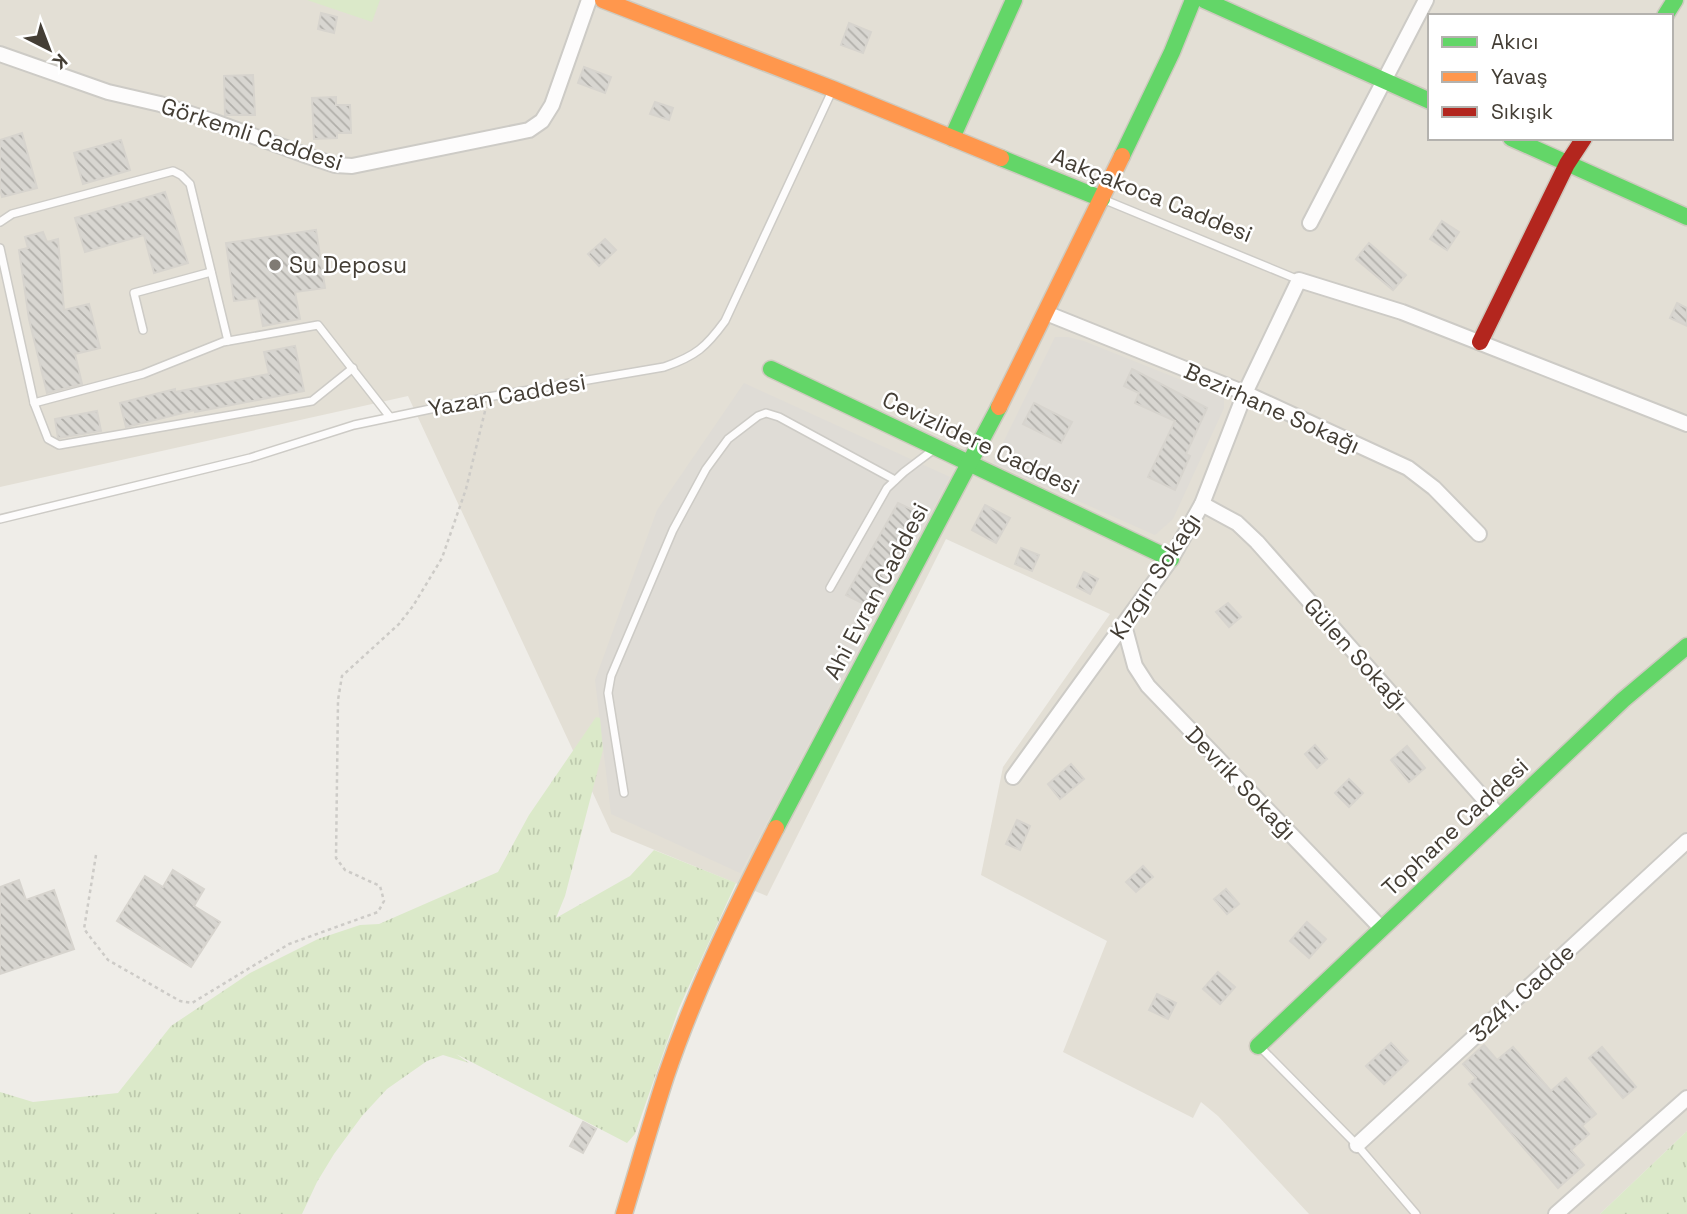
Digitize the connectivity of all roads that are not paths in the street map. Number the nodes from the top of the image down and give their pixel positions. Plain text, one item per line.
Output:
1 (589, 0) edge
2 (603, 0) edge
3 (1014, 0) edge
4 (1193, 0) edge
5 (1204, 0) edge
6 (1426, 0) edge
7 (0, 54) edge
8 (1385, 80) junction
9 (832, 89) junction
10 (1428, 100) edge
11 (952, 138) junction
12 (1515, 140) edge
13 (1583, 140) edge
14 (1567, 164) junction
15 (1102, 199) junction
16 (1687, 217) edge
17 (0, 222) edge
18 (1310, 223) dead end
19 (0, 248) edge
20 (211, 272) junction
21 (1298, 279) junction
22 (1046, 313) junction
23 (143, 330) dead end
24 (228, 341) junction
25 (1480, 342) junction
26 (353, 368) junction
27 (771, 369) dead end
28 (1245, 393) junction
29 (34, 403) junction
30 (390, 417) junction
31 (1687, 425) edge
32 (936, 447) junction
33 (971, 463) junction
34 (895, 480) junction
35 (1202, 504) junction
36 (0, 519) edge
37 (1479, 534) dead end
38 (1171, 559) junction
39 (830, 588) dead end
40 (1124, 625) junction
41 (1687, 646) edge
42 (1013, 777) dead end
43 (624, 793) dead end
44 (1500, 817) junction
45 (1687, 841) edge
46 (1381, 928) junction
47 (1258, 1046) joint
48 (1687, 1098) edge
49 (1357, 1145) junction
50 (624, 1214) edge
51 (1416, 1214) edge
52 (1556, 1214) edge

1 - 7 street, Görkemli Caddesi
2 - 9 street, Aakçakoca Caddesi
3 - 11 street
4 - 15 street, Ahi Evran Caddesi
5 - 8 street
6 - 8 street
8 - 10 street
8 - 18 street
9 - 11 street, Aakçakoca Caddesi
9 - 30 lane, Yazan Caddesi
11 - 15 street, Aakçakoca Caddesi
12 - 14 street
13 - 14 street
14 - 16 street
14 - 25 street
15 - 21 lane, Aakçakoca Caddesi
15 - 22 street, Ahi Evran Caddesi
17 - 20 lane
19 - 29 lane
20 - 23 lane
20 - 24 lane
21 - 25 street, Aakçakoca Caddesi
21 - 28 street, Kızgın Sokağı
22 - 28 street, Bezirhane Sokağı
22 - 33 street, Ahi Evran Caddesi
24 - 26 lane
24 - 29 lane
25 - 31 street, Aakçakoca Caddesi
26 - 29 lane
26 - 30 lane
27 - 32 street, Cevizlidere Caddesi
28 - 35 street, Kızgın Sokağı
28 - 37 street, Bezirhane Sokağı
30 - 36 lane, Yazan Caddesi
32 - 33 street, Cevizlidere Caddesi
32 - 34 lane
33 - 38 street, Cevizlidere Caddesi
33 - 50 street, Ahi Evran Caddesi
34 - 39 lane
34 - 43 lane
35 - 38 street, Kızgın Sokağı
35 - 44 street, Gülen Sokağı
38 - 40 street, Kızgın Sokağı
40 - 42 street, Kızgın Sokağı
40 - 46 street, Devrik Sokağı
41 - 44 street, Tophane Caddesi
44 - 46 street, Tophane Caddesi
45 - 49 street, 3241. Cadde
46 - 47 street, Tophane Caddesi
47 - 49 lane
48 - 52 street
49 - 51 lane

